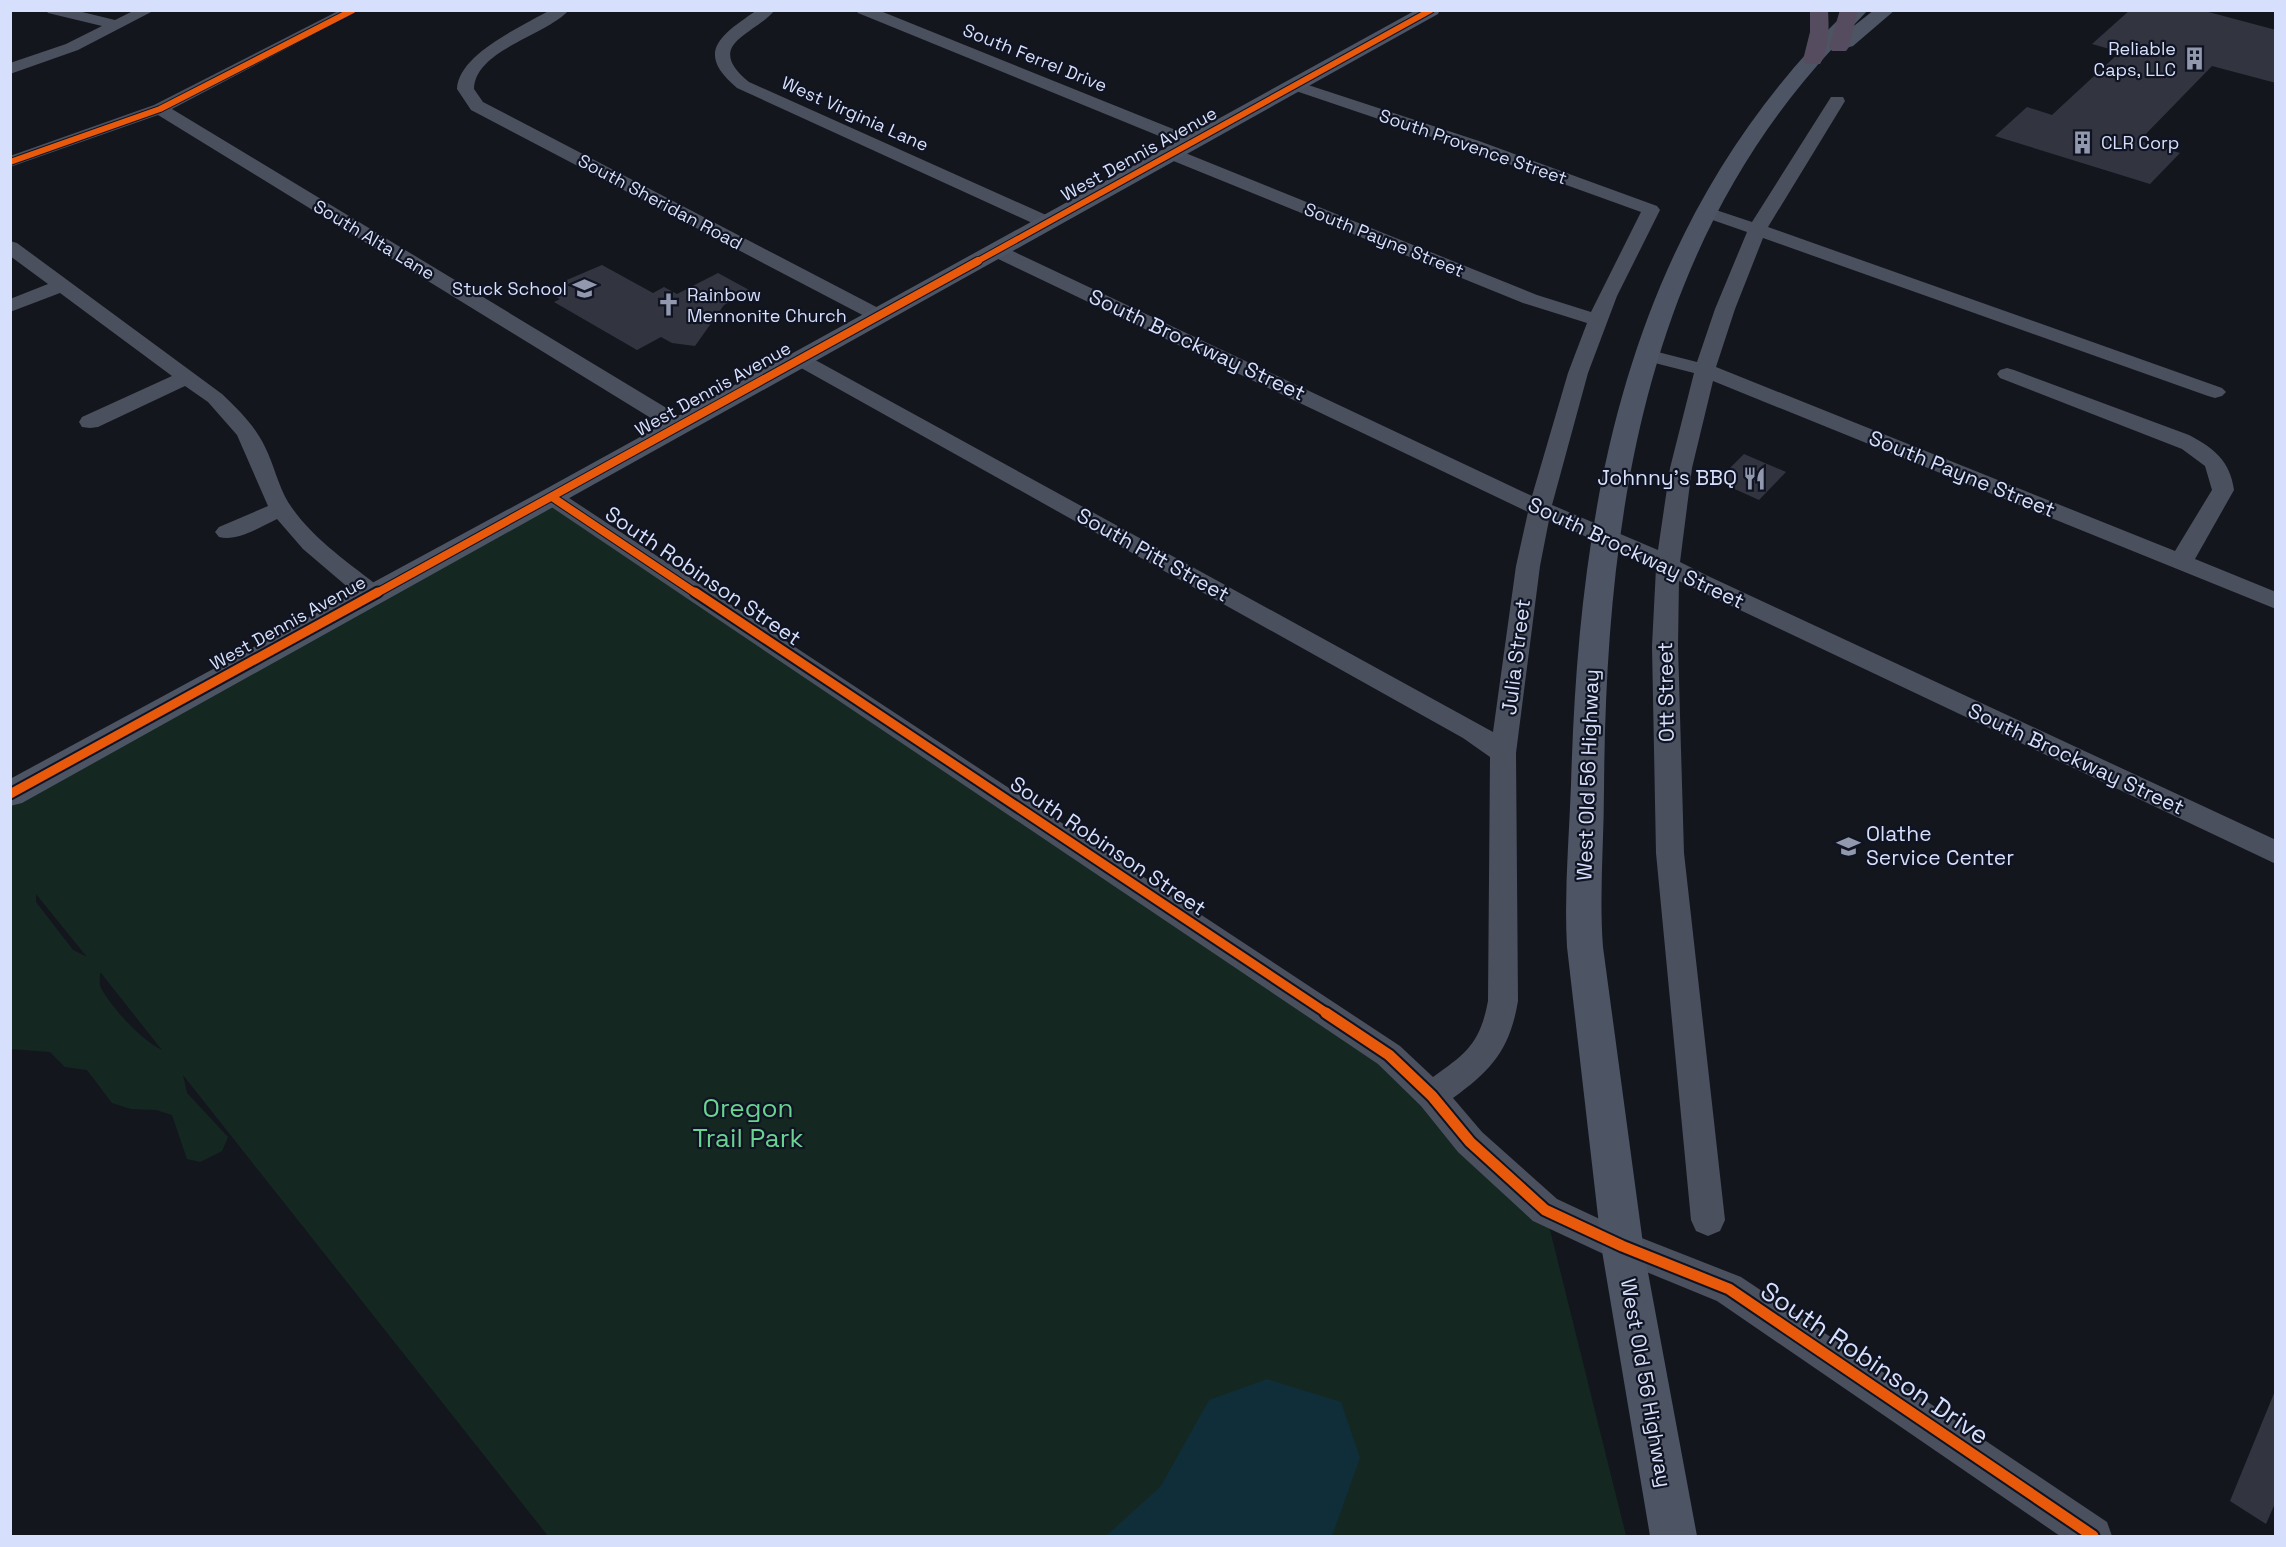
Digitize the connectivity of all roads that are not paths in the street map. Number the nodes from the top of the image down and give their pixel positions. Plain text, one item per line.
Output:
1 (53, 10) edge
2 (148, 10) edge
3 (353, 10) edge
4 (562, 10) edge
5 (768, 10) edge
6 (863, 10) edge
7 (1431, 10) edge
8 (1819, 10) edge
9 (1859, 10) edge
10 (1886, 10) edge
11 (1846, 19) edge
12 (116, 25) junction
13 (1839, 47) junction
14 (1813, 60) junction
15 (10, 69) edge
16 (1296, 86) junction
17 (1837, 101) dead end
18 (160, 109) junction
19 (1182, 148) junction
20 (10, 162) edge
21 (1651, 210) joint
22 (1707, 212) junction
23 (1048, 223) junction
24 (1758, 228) junction
25 (10, 247) edge
26 (997, 251) junction
27 (61, 286) junction
28 (10, 306) edge
29 (879, 316) junction
30 (1598, 320) junction
31 (1646, 355) junction
32 (801, 360) junction
33 (1705, 370) junction
34 (2007, 374) dead end
35 (188, 377) junction
36 (2215, 392) dead end
37 (90, 422) dead end
38 (680, 426) junction
39 (552, 497) junction
40 (282, 509) junction
41 (1541, 509) junction
42 (227, 532) dead end
43 (1605, 534) junction
44 (2181, 562) junction
45 (1668, 564) junction
46 (373, 595) junction
47 (2276, 601) edge
48 (1503, 753) junction
49 (10, 794) edge
50 (2276, 853) edge
51 (1432, 1096) junction
52 (1708, 1220) dead end
53 (1622, 1246) junction
54 (1673, 1536) edge
55 (2093, 1536) edge

1 - 12 street
2 - 12 street
3 - 18 street
4 - 29 street, South Sheridan Road
5 - 23 street, West Virginia Lane
6 - 19 street, South Ferrel Drive
7 - 16 main road, West Dennis Avenue
8 - 14 highway
9 - 11 main road, West Old 56 Highway
10 - 13 main road, West Old 56 Highway
11 - 13 highway
11 - 14 main road, West Old 56 Highway
12 - 15 street
13 - 14 main road, West Old 56 Highway
14 - 22 main road, West Old 56 Highway
16 - 19 main road, West Dennis Avenue
16 - 21 street, South Provence Street
17 - 24 street, Ott Street
18 - 20 street
18 - 38 street, South Alta Lane
19 - 23 main road, West Dennis Avenue
19 - 30 street, South Payne Street
21 - 30 street, Julia Street
22 - 24 street
22 - 31 main road, West Old 56 Highway
23 - 26 main road, West Dennis Avenue
24 - 33 street, Ott Street
24 - 36 street
25 - 27 street
26 - 29 main road, West Dennis Avenue
26 - 41 street, South Brockway Street
27 - 28 street
27 - 35 street
29 - 32 main road, West Dennis Avenue
30 - 41 street, Julia Street
31 - 33 street, South Payne Street
31 - 43 main road, West Old 56 Highway
32 - 38 main road, West Dennis Avenue
32 - 48 street, South Pitt Street
33 - 44 street, South Payne Street
33 - 45 street, Ott Street
34 - 44 street
35 - 37 street
35 - 40 street
38 - 39 main road, West Dennis Avenue
39 - 46 main road, West Dennis Avenue
39 - 51 street, South Robinson Street
40 - 42 street
40 - 46 street
41 - 43 street, South Brockway Street
41 - 48 street, Julia Street
43 - 45 street, South Brockway Street
43 - 53 main road, West Old 56 Highway
44 - 47 street, South Payne Street
45 - 50 street, South Brockway Street
45 - 52 street, Ott Street
46 - 49 main road, West Dennis Avenue
48 - 51 street, Julia Street
51 - 53 street, South Robinson Street
53 - 54 main road, West Old 56 Highway
53 - 55 street, South Robinson Drive

